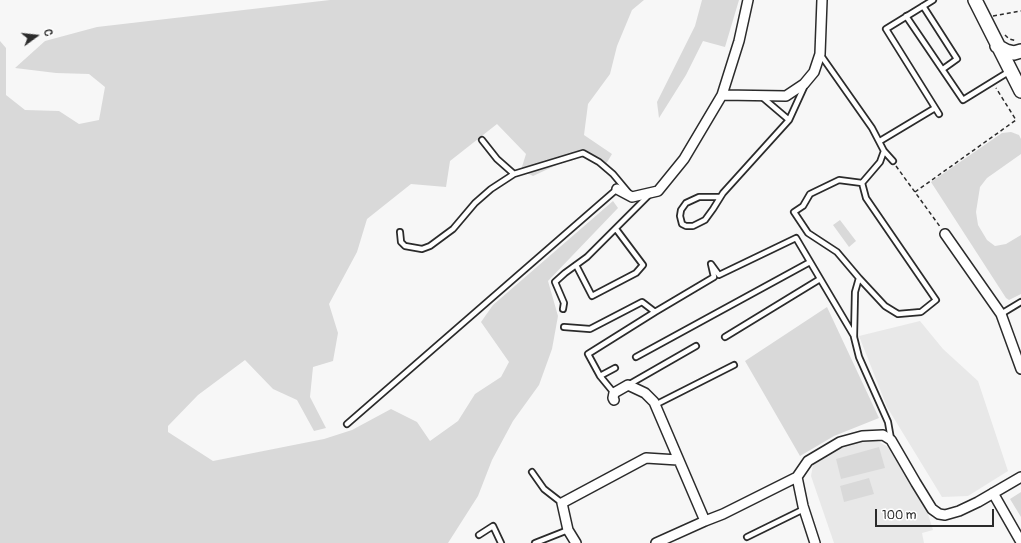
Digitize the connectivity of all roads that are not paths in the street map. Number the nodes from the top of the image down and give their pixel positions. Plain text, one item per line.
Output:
1 (748, 0) edge
2 (822, 0) edge
3 (933, 0) edge
4 (975, 0) edge
5 (922, 6) junction
6 (906, 16) junction
7 (997, 46) junction
8 (1021, 50) edge
9 (820, 54) junction
10 (943, 69) junction
11 (1010, 71) junction
12 (806, 82) junction
13 (1021, 90) edge
14 (722, 95) junction
15 (762, 97) junction
16 (935, 108) junction
17 (939, 114) dead end
18 (789, 120) junction
19 (482, 140) dead end
20 (880, 141) junction
21 (884, 151) junction
22 (893, 161) road end
23 (514, 174) junction
24 (862, 183) junction
25 (617, 189) joint
26 (651, 193) junction
27 (632, 196) junction
28 (720, 197) junction
29 (616, 229) junction
30 (400, 232) dead end
31 (945, 234) road end
32 (810, 262) junction
33 (576, 265) junction
34 (859, 278) junction
35 (820, 279) junction
36 (1021, 302) edge
37 (563, 309) dead end
38 (655, 312) junction
39 (1001, 314) junction
40 (564, 327) dead end
41 (725, 337) dead end
42 (854, 338) junction
43 (696, 346) dead end
44 (636, 357) dead end
45 (734, 365) dead end
46 (615, 368) dead end
47 (1021, 369) edge
48 (600, 376) junction
49 (628, 385) junction
50 (614, 396) joint
51 (655, 405) junction
52 (347, 424) dead end
53 (891, 440) junction
54 (678, 460) junction
55 (532, 472) dead end
56 (797, 477) junction
57 (1021, 477) edge
58 (993, 493) junction
59 (562, 503) junction
60 (804, 509) junction
61 (705, 521) junction
62 (568, 530) junction
63 (478, 534) dead end
64 (746, 537) dead end
65 (1021, 542) edge
66 (501, 543) edge
67 (535, 543) edge
68 (576, 543) edge
69 (656, 543) edge
70 (815, 543) edge

1 - 14 street
2 - 9 street
3 - 5 lane
4 - 7 main road
5 - 6 lane
5 - 10 lane
6 - 10 lane
6 - 16 lane
7 - 8 main road
7 - 11 main road
9 - 12 street
9 - 20 lane
10 - 11 lane
11 - 13 main road
12 - 15 street
12 - 18 lane
14 - 15 street
14 - 26 street
15 - 18 lane
16 - 17 lane
16 - 20 lane
18 - 28 lane
19 - 23 lane
20 - 21 lane
21 - 22 lane
21 - 24 lane
23 - 27 lane
23 - 30 lane
24 - 34 lane
24 - 34 lane
25 - 27 street
25 - 52 lane
26 - 27 street
26 - 29 lane
28 - 28 lane
29 - 33 lane
29 - 33 lane
31 - 39 street
32 - 35 lane
32 - 38 lane
32 - 44 lane
33 - 37 lane
34 - 42 lane
35 - 41 lane
35 - 42 lane
36 - 39 lane
38 - 40 lane
38 - 48 lane
39 - 47 street
42 - 53 lane
43 - 49 lane
45 - 51 lane
46 - 48 lane
48 - 50 lane
49 - 50 street
49 - 51 street
51 - 54 street
53 - 56 street
53 - 58 street
54 - 59 street
54 - 61 street
55 - 59 lane
56 - 60 street
56 - 61 street
57 - 58 street
58 - 65 street
59 - 62 street
60 - 64 lane
60 - 70 street
61 - 69 street
62 - 67 lane
62 - 68 street
63 - 66 lane

